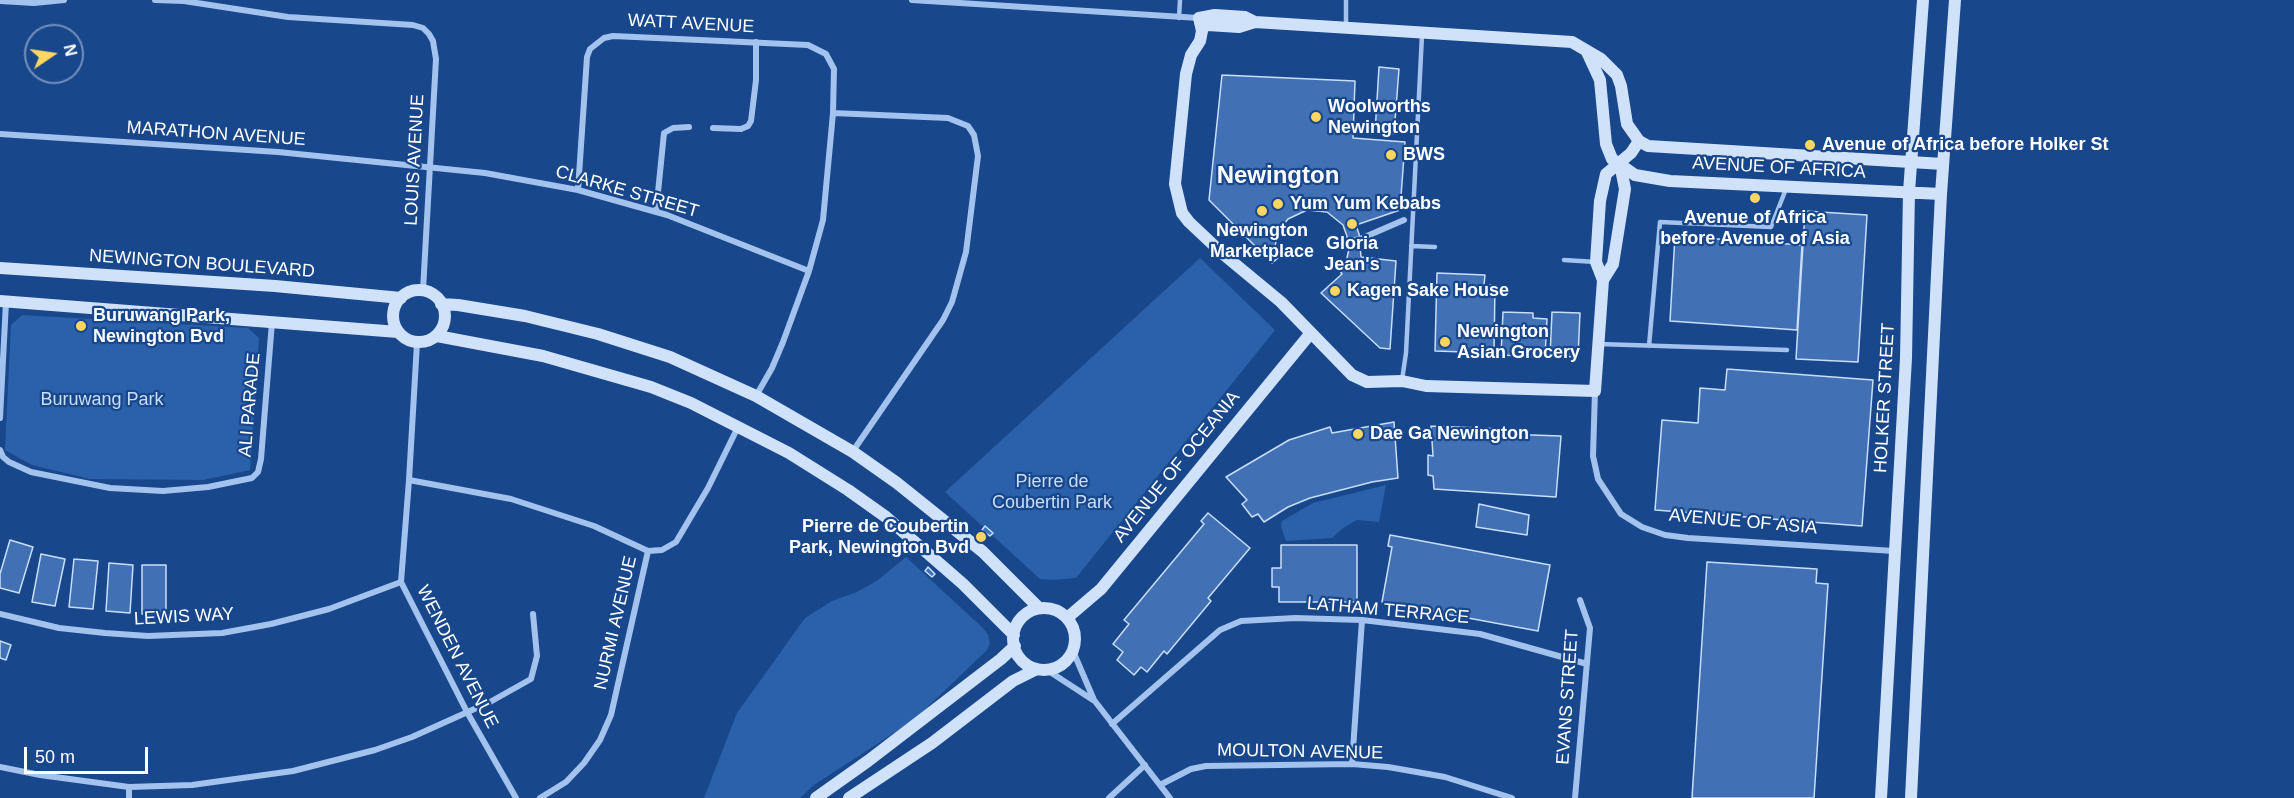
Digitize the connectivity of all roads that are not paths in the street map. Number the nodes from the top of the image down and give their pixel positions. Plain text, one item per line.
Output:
1 (64, 0) edge
2 (155, 0) edge
3 (912, 0) edge
4 (1030, 0) edge
5 (1180, 0) edge
6 (1346, 0) edge
7 (1923, 0) edge
8 (1954, 0) edge
9 (0, 1) edge
10 (1029, 8) junction
11 (1179, 18) junction
12 (1199, 18) junction
13 (1255, 22) junction
14 (1224, 26) junction
15 (1346, 28) junction
16 (1422, 32) junction
17 (1200, 41) junction
18 (756, 42) junction
19 (1585, 48) junction
20 (833, 113) junction
21 (689, 127) dead end
22 (713, 128) dead end
23 (0, 134) edge
24 (1640, 141) junction
25 (1911, 162) junction
26 (1620, 164) junction
27 (1944, 164) junction
28 (430, 166) junction
29 (1787, 186) junction
30 (578, 190) junction
31 (1909, 192) junction
32 (1941, 194) junction
33 (656, 212) junction
34 (1404, 220) dead end
35 (1344, 240) dead end
36 (1411, 246) junction
37 (1435, 247) dead end
38 (1564, 260) dead end
39 (1596, 262) junction
40 (0, 268) edge
41 (809, 271) junction
42 (1604, 280) junction
43 (423, 290) junction
44 (401, 298) junction
45 (3, 302) edge
46 (441, 304) junction
47 (272, 321) junction
48 (398, 332) junction
49 (1310, 334) junction
50 (437, 336) junction
51 (417, 343) junction
52 (1599, 344) junction
53 (1649, 346) junction
54 (1786, 350) dead end
55 (1402, 381) junction
56 (1595, 391) junction
57 (756, 396) junction
58 (0, 418) edge
59 (738, 427) junction
60 (0, 450) edge
61 (853, 452) junction
62 (410, 480) junction
63 (648, 551) junction
64 (1894, 551) junction
65 (401, 582) junction
66 (1580, 600) dead end
67 (1039, 608) junction
68 (0, 614) edge
69 (533, 614) dead end
70 (1067, 618) junction
71 (1362, 620) junction
72 (1014, 640) junction
73 (1073, 651) junction
74 (1587, 664) junction
75 (1042, 669) junction
76 (1094, 700) junction
77 (467, 712) junction
78 (1112, 724) junction
79 (1352, 764) junction
80 (1145, 765) junction
81 (0, 767) edge
82 (1160, 785) junction
83 (129, 787) junction
84 (129, 798) edge
85 (516, 798) edge
86 (540, 798) edge
87 (816, 798) edge
88 (849, 798) edge
89 (1109, 798) edge
90 (1170, 798) edge
91 (1512, 798) edge
92 (1575, 798) edge
93 (1881, 798) edge
94 (1911, 798) edge

1 - 9 street
2 - 28 street, LOUIS AVENUE
3 - 10 street
4 - 10 lane
5 - 11 lane
6 - 15 lane
7 - 25 street, HOLKER STREET
8 - 27 street
10 - 11 street
11 - 12 street
12 - 13 street
12 - 14 street
12 - 17 street
13 - 14 street
13 - 15 street
14 - 17 street
15 - 16 street
16 - 19 street
16 - 36 lane
17 - 49 street
18 - 20 street, WATT AVENUE
18 - 22 street
18 - 30 street, WATT AVENUE
19 - 24 street
19 - 26 street
20 - 41 street
20 - 61 street
21 - 33 street
23 - 28 street, MARATHON AVENUE
24 - 25 street, AVENUE OF AFRICA
24 - 26 street, AVENUE OF ASIA
25 - 27 street, AVENUE OF AFRICA
25 - 31 street, HOLKER STREET
26 - 29 street, AVENUE OF AFRICA
26 - 39 street, AVENUE OF ASIA
26 - 42 street, AVENUE OF ASIA
27 - 32 street
28 - 30 street, CLARKE STREET
28 - 43 street, LOUIS AVENUE
29 - 31 street, AVENUE OF AFRICA
29 - 53 lane
30 - 33 street, CLARKE STREET
31 - 32 street, AVENUE OF AFRICA
31 - 64 street, HOLKER STREET
32 - 94 street
33 - 41 street, CLARKE STREET
34 - 35 street
36 - 37 lane
36 - 55 lane
38 - 39 lane
39 - 42 street, AVENUE OF ASIA
40 - 44 street, NEWINGTON BOULEVARD
41 - 57 street
42 - 52 street, AVENUE OF ASIA
43 - 44 street
43 - 46 street
44 - 48 street
45 - 47 street
45 - 58 street
46 - 50 street
46 - 57 street
47 - 48 street
47 - 60 street, ALI PARADE
48 - 51 street
49 - 55 street
49 - 70 street, AVENUE OF OCEANIA
50 - 51 street
50 - 59 street
51 - 62 street, WENDEN AVENUE
52 - 53 lane
52 - 56 street, AVENUE OF ASIA
53 - 54 lane
55 - 56 street
56 - 64 street, AVENUE OF ASIA
57 - 61 street
59 - 63 street, NURMI AVENUE
59 - 72 street
61 - 67 street
62 - 63 street
62 - 65 street, WENDEN AVENUE
63 - 86 street, NURMI AVENUE
64 - 93 street, HOLKER STREET
65 - 68 street, LEWIS WAY
65 - 77 street, WENDEN AVENUE
66 - 74 street, EVANS STREET
67 - 70 street
67 - 72 street
69 - 77 street
70 - 73 street
71 - 74 street, LATHAM TERRACE
71 - 78 street, LATHAM TERRACE
71 - 79 street
72 - 75 street
72 - 87 street
73 - 75 street
73 - 76 street
74 - 92 street, EVANS STREET
75 - 76 street
75 - 88 street
76 - 78 street
77 - 83 street
77 - 85 street, WENDEN AVENUE
78 - 80 street
79 - 82 street, MOULTON AVENUE
79 - 91 street, MOULTON AVENUE
80 - 82 street
80 - 89 street
81 - 83 street
82 - 90 street
83 - 84 street

